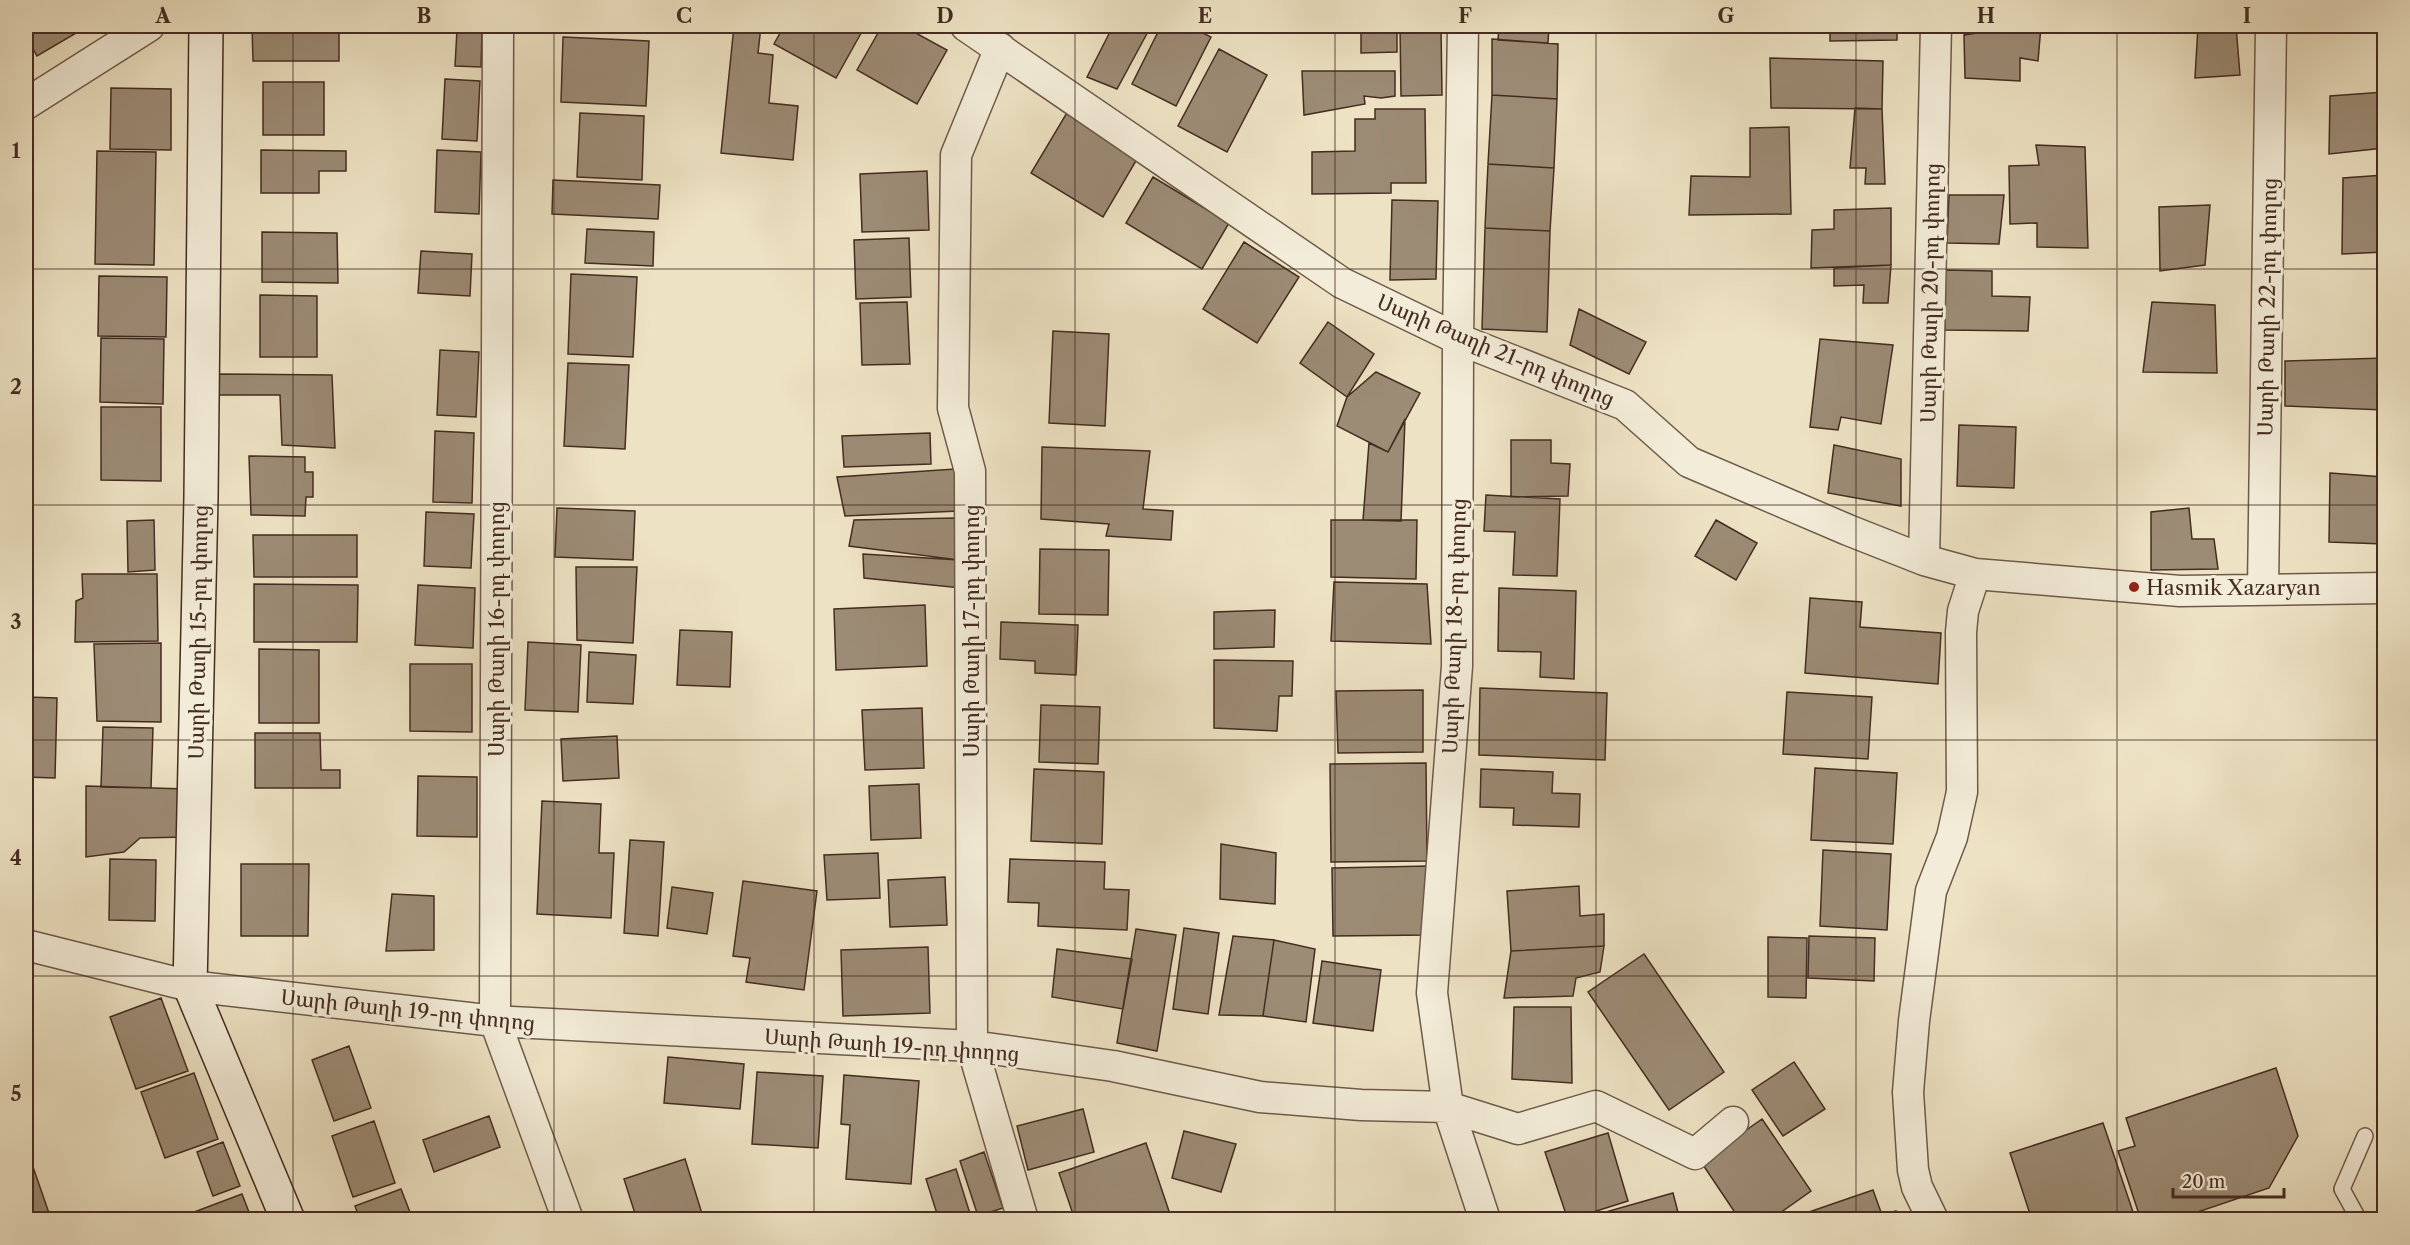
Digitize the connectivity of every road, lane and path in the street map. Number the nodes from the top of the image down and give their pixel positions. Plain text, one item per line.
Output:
1 (149, 26) edge
2 (206, 26) edge
3 (498, 26) edge
4 (966, 26) edge
5 (1463, 26) edge
6 (1936, 26) edge
7 (2271, 26) edge
8 (1000, 48) junction
9 (26, 104) edge
10 (1458, 339) junction
11 (1924, 560) junction
12 (1975, 574) junction
13 (2263, 588) junction
14 (2385, 588) edge
15 (26, 945) edge
16 (190, 987) junction
17 (495, 1021) junction
18 (972, 1046) junction
19 (1448, 1107) junction
20 (1733, 1122) dead end
21 (2365, 1136) dead end
22 (288, 1220) edge
23 (568, 1220) edge
24 (1023, 1220) edge
25 (1485, 1220) edge
26 (1933, 1220) edge
27 (2359, 1220) edge

1 - 9 street
2 - 16 street, Սարի Թաղի 15-րդ փողոց
3 - 17 street, Սարի Թաղի 16-րդ փողոց
4 - 8 street, Սարի Թաղի 21-րդ փողոց
5 - 10 street, Սարի Թաղի 18-րդ փողոց
6 - 11 street, Սարի Թաղի 20-րդ փողոց
7 - 13 street, Սարի Թաղի 22-րդ փողոց
8 - 10 street, Սարի Թաղի 21-րդ փողոց
8 - 18 street, Սարի Թաղի 17-րդ փողոց
10 - 11 street, Սարի Թաղի 21-րդ փողոց
10 - 19 street, Սարի Թաղի 18-րդ փողոց
11 - 12 street, Սարի Թաղի 21-րդ փողոց
12 - 13 street, Սարի Թաղի 21-րդ փողոց
12 - 26 street
13 - 14 street, Սարի Թաղի 21-րդ փողոց
15 - 16 street, Սարի Թաղի 19-րդ փողոց
16 - 17 street, Սարի Թաղի 19-րդ փողոց
16 - 22 street, Սարի Թաղի 15-րդ փողոց
17 - 18 street, Սարի Թաղի 19-րդ փողոց
17 - 23 street, Սարի Թաղի 16-րդ փողոց
18 - 19 street, Սարի Թաղի 19-րդ փողոց
18 - 24 street, Սարի Թաղի 17-րդ փողոց
19 - 20 street, Սարի Թաղի 19-րդ փողոց
19 - 25 street, Սարի Թաղի 18-րդ փողոց
21 - 27 lane

